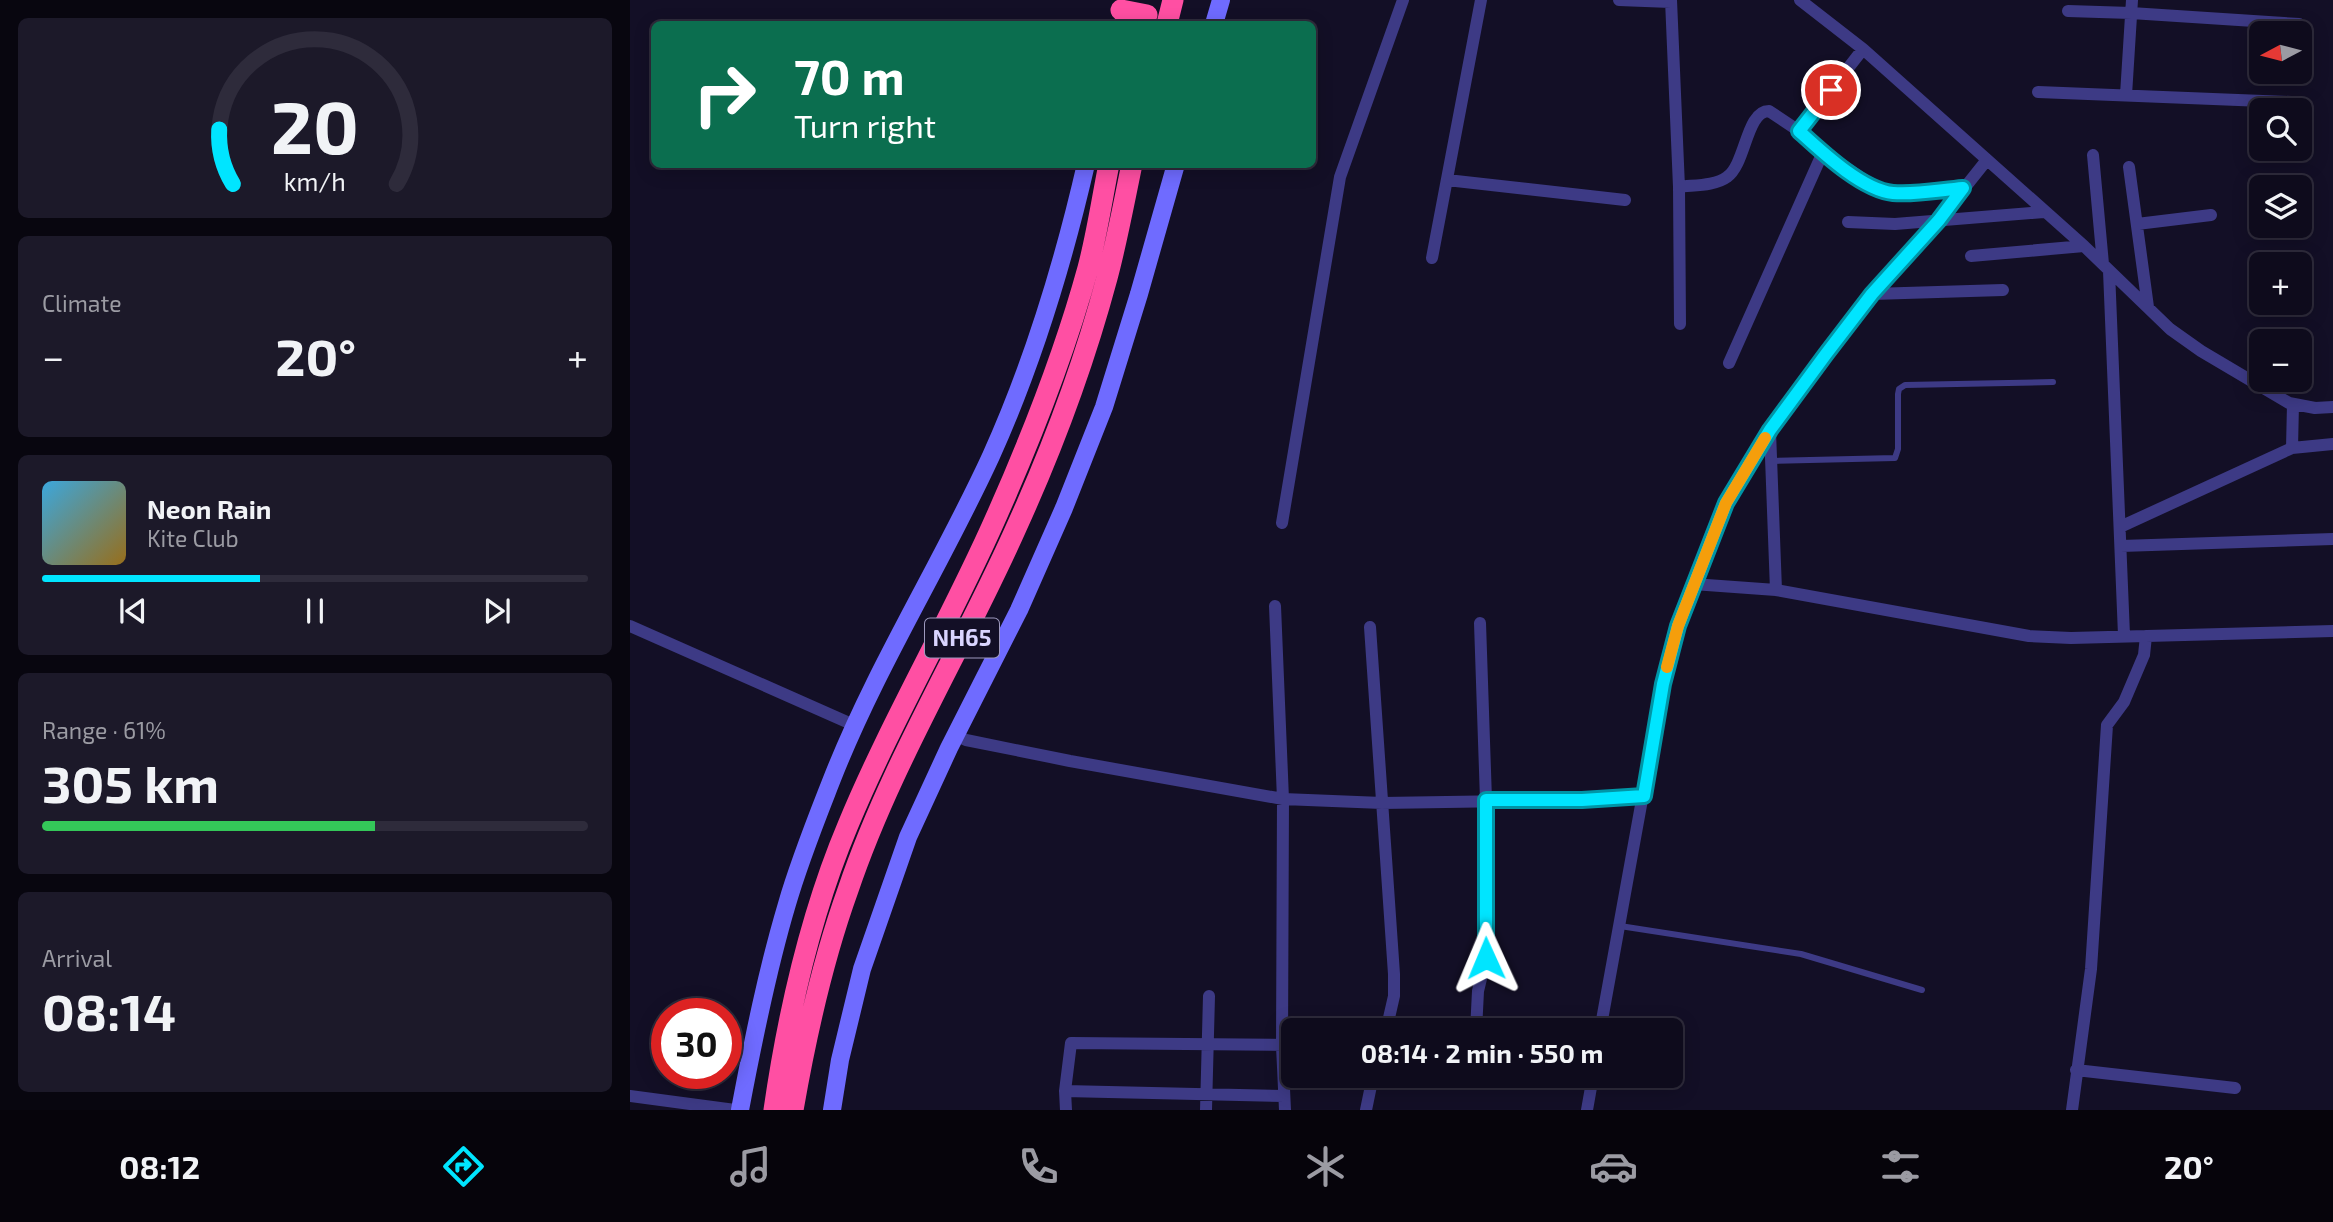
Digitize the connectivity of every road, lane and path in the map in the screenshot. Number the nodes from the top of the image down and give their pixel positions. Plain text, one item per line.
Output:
1 (1173, 0) edge
2 (1221, 0) edge
3 (1403, 0) edge
4 (1481, 0) edge
5 (1619, 0) edge
6 (1625, 0) edge
7 (1800, 0) edge
8 (1671, 1) edge
9 (2131, 6) edge
10 (2068, 11) dead end
11 (1121, 12) edge
12 (1148, 13) edge
13 (1168, 21) edge
14 (1215, 21) edge
15 (2271, 21) edge
16 (1863, 49) junction
17 (2038, 92) dead end
18 (2126, 96) junction
19 (2249, 100) edge
20 (1799, 131) junction
21 (1823, 152) junction
22 (2093, 155) dead end
23 (1986, 161) junction
24 (2129, 167) dead end
25 (1085, 168) edge
26 (1108, 168) edge
27 (1131, 168) edge
28 (1175, 168) edge
29 (1447, 180) junction
30 (1679, 187) junction
31 (1963, 188) junction
32 (1625, 200) dead end
33 (2044, 212) junction
34 (2211, 215) dead end
35 (1939, 220) junction
36 (1848, 222) dead end
37 (2137, 224) junction
38 (2084, 246) junction
39 (1971, 256) dead end
40 (1432, 258) dead end
41 (2106, 268) junction
42 (2003, 290) dead end
43 (1872, 294) junction
44 (2148, 307) junction
45 (1680, 324) dead end
46 (1729, 363) dead end
47 (2249, 379) edge
48 (2053, 382) dead end
49 (2271, 392) edge
50 (2292, 404) junction
51 (2333, 407) edge
52 (1770, 430) junction
53 (2333, 444) edge
54 (2292, 448) junction
55 (1772, 460) junction
56 (1282, 523) dead end
57 (2120, 527) junction
58 (2333, 539) edge
59 (2121, 546) junction
60 (1693, 584) junction
61 (1776, 590) junction
62 (1275, 606) dead end
63 (1479, 623) dead end
64 (630, 626) edge
65 (1370, 627) dead end
66 (2333, 631) edge
67 (2124, 635) junction
68 (2146, 636) junction
69 (856, 726) junction
70 (955, 735) junction
71 (1644, 796) junction
72 (1283, 799) junction
73 (1486, 800) junction
74 (1382, 803) junction
75 (1618, 925) junction
76 (1922, 990) dead end
77 (1209, 996) dead end
78 (1287, 1018) edge
79 (1389, 1018) edge
80 (1477, 1018) edge
81 (1602, 1018) edge
82 (1207, 1045) junction
83 (1281, 1045) edge
84 (2076, 1070) junction
85 (1285, 1088) edge
86 (1371, 1088) edge
87 (1590, 1088) edge
88 (2235, 1088) dead end
89 (1065, 1091) junction
90 (1206, 1095) junction
91 (630, 1096) edge
92 (1284, 1096) junction
93 (737, 1110) edge
94 (774, 1110) edge
95 (793, 1110) edge
96 (832, 1110) edge
97 (1066, 1110) edge
98 (1206, 1110) edge
99 (1285, 1110) edge
100 (1366, 1110) edge
101 (1587, 1110) edge
102 (2073, 1110) edge

1 - 13 highway
2 - 14 street
3 - 56 street
4 - 29 street
5 - 6 street
6 - 8 street
7 - 16 street
8 - 30 street
9 - 10 street
9 - 15 street
9 - 18 street
11 - 12 highway
16 - 20 street
16 - 23 street
17 - 18 street
18 - 19 street
20 - 21 street
20 - 30 street
21 - 31 street
21 - 46 street
22 - 41 street
23 - 31 street
23 - 33 street
24 - 37 street
25 - 69 street
26 - 94 highway, NH65
27 - 95 highway, NH65
28 - 70 street
29 - 32 street
29 - 40 street
30 - 45 street
31 - 35 street
33 - 35 street
33 - 38 street
34 - 37 street
35 - 36 street
35 - 43 street
37 - 44 street
38 - 39 street
38 - 41 street
41 - 44 street
41 - 57 street
42 - 43 street
43 - 52 street
44 - 47 street
48 - 55 lane
49 - 50 street
50 - 51 street
50 - 54 street
52 - 55 street
52 - 60 street
53 - 54 street
54 - 57 street
55 - 61 street
57 - 59 street
58 - 59 street
59 - 67 street
60 - 61 street
60 - 71 street
61 - 67 street
62 - 72 street
63 - 73 street
64 - 69 street
65 - 74 street
66 - 68 street
67 - 68 street
68 - 84 street
69 - 93 street
70 - 72 street
70 - 96 street
71 - 73 street
71 - 75 street
72 - 74 street
72 - 78 street
73 - 74 street
73 - 80 street
74 - 79 street
75 - 76 lane
75 - 81 street
77 - 82 street
82 - 83 street
82 - 89 street
82 - 90 street
84 - 88 street
84 - 102 street
85 - 92 street
86 - 100 street
87 - 101 street
89 - 90 street
89 - 97 street
90 - 92 street
90 - 98 street
91 - 93 street
92 - 99 street

